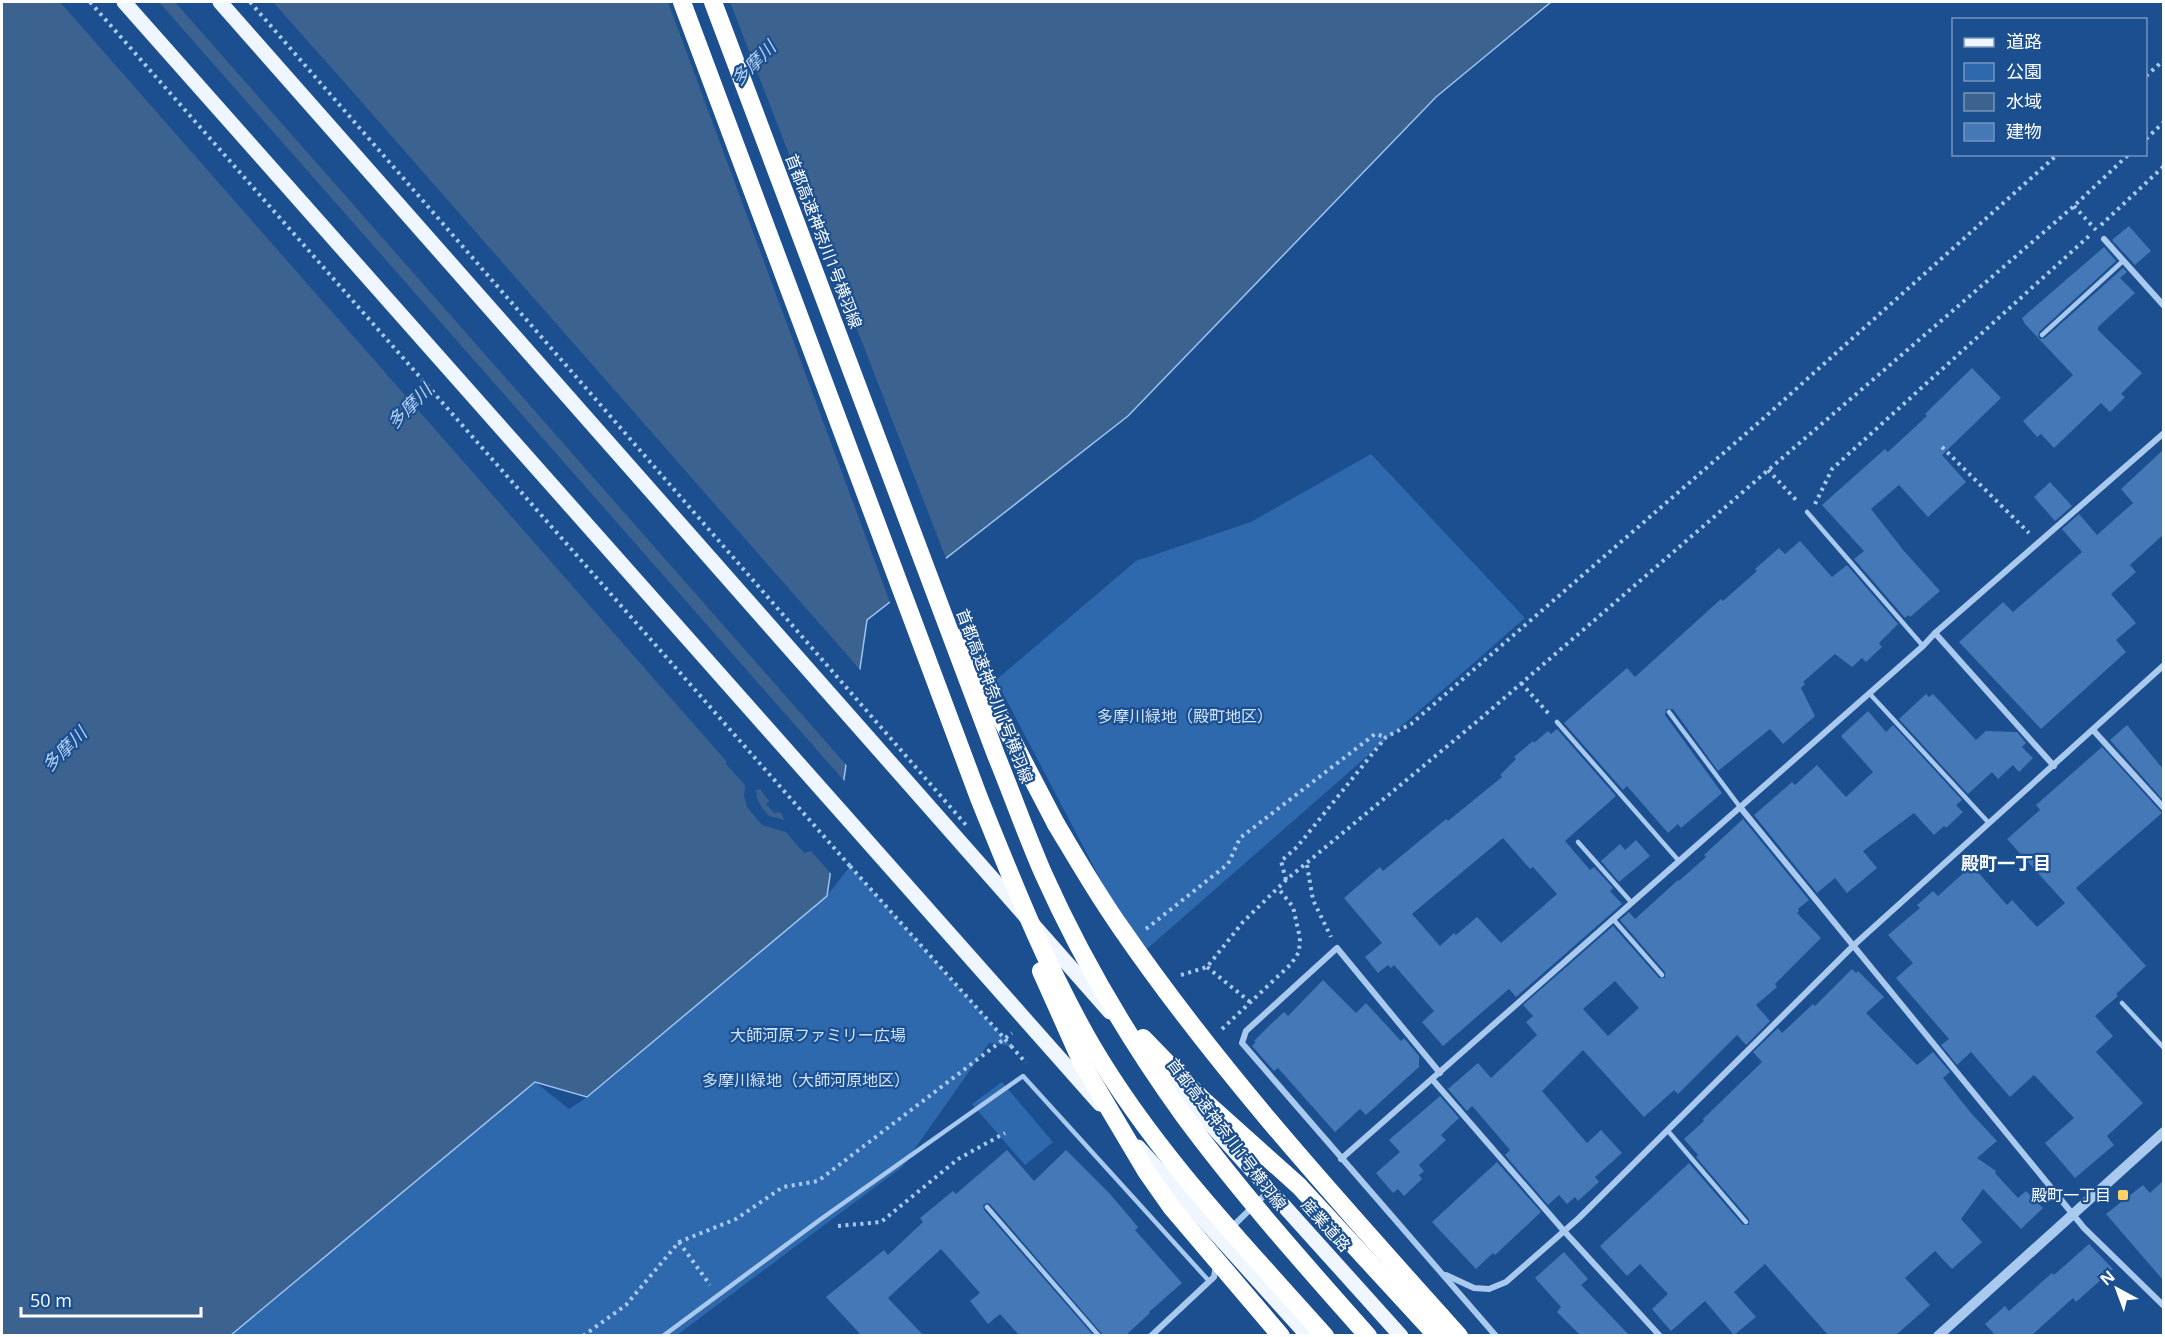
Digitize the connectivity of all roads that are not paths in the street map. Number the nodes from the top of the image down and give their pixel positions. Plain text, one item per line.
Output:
1 (124, 2) edge
2 (220, 2) edge
3 (682, 2) edge
4 (713, 2) edge
5 (2104, 239) dead end
6 (2123, 261) junction
7 (2163, 306) edge
8 (2042, 335) dead end
9 (2163, 433) edge
10 (1807, 512) road end
11 (934, 591) junction
12 (1935, 633) junction
13 (1923, 646) junction
14 (2163, 665) edge
15 (1869, 693) junction
16 (1669, 712) dead end
17 (1557, 722) road end
18 (2093, 730) junction
19 (2054, 766) junction
20 (1740, 807) junction
21 (2163, 808) edge
22 (1988, 822) junction
23 (1578, 842) dead end
24 (1679, 861) junction
25 (1013, 884) junction
26 (1632, 903) junction
27 (1613, 919) junction
28 (1854, 945) junction
29 (1662, 975) dead end
30 (1087, 976) junction
31 (2122, 1003) dead end
32 (2163, 1048) edge
33 (1440, 1073) junction
34 (1432, 1079) junction
35 (1668, 1131) junction
36 (2163, 1132) edge
37 (1341, 1160) junction
38 (1271, 1190) junction
39 (987, 1207) dead end
40 (2073, 1214) junction
41 (1746, 1222) dead end
42 (1564, 1231) junction
43 (1220, 1239) junction
44 (1446, 1275) junction
45 (1209, 1281) junction
46 (2163, 1306) edge
47 (663, 1335) edge
48 (1100, 1335) edge
49 (1151, 1335) edge
50 (1281, 1335) edge
51 (1308, 1335) edge
52 (1324, 1335) edge
53 (1368, 1335) edge
54 (1401, 1335) edge
55 (1437, 1335) edge
56 (1459, 1335) edge
57 (1496, 1335) edge
58 (1660, 1335) edge
59 (1938, 1335) edge

1 - 43 main road
2 - 30 main road, 産業道路, bridge
3 - 25 highway, bridge
4 - 11 highway, 首都高速神奈川1号横羽線, bridge
5 - 6 street
6 - 7 street
6 - 8 lane
9 - 12 street
10 - 13 lane
11 - 30 highway, 首都高速神奈川1号横羽線, bridge
11 - 56 highway, bridge
12 - 13 street
12 - 19 street
13 - 15 street
14 - 18 street
15 - 20 street
15 - 22 lane
16 - 20 lane
17 - 24 lane
18 - 19 street
18 - 21 street
19 - 22 street
20 - 24 street
20 - 28 street
22 - 28 street
23 - 26 lane
24 - 26 street
25 - 50 highway, bridge
25 - 52 highway, bridge
26 - 27 street
27 - 29 lane
27 - 33 street
28 - 35 street
28 - 40 street
30 - 38 main road, 産業道路
30 - 53 highway, 首都高速神奈川1号横羽線, bridge
30 - 55 highway, bridge
31 - 32 lane
33 - 34 street
33 - 37 street
34 - 37 street
34 - 42 street
35 - 41 lane
35 - 42 street
36 - 40 street
37 - 44 street
38 - 43 street
38 - 54 main road, 産業道路
39 - 48 lane
40 - 46 street
40 - 59 street
42 - 44 street
42 - 58 street
43 - 45 street
43 - 51 main road
44 - 57 street
45 - 47 lane
45 - 49 street

